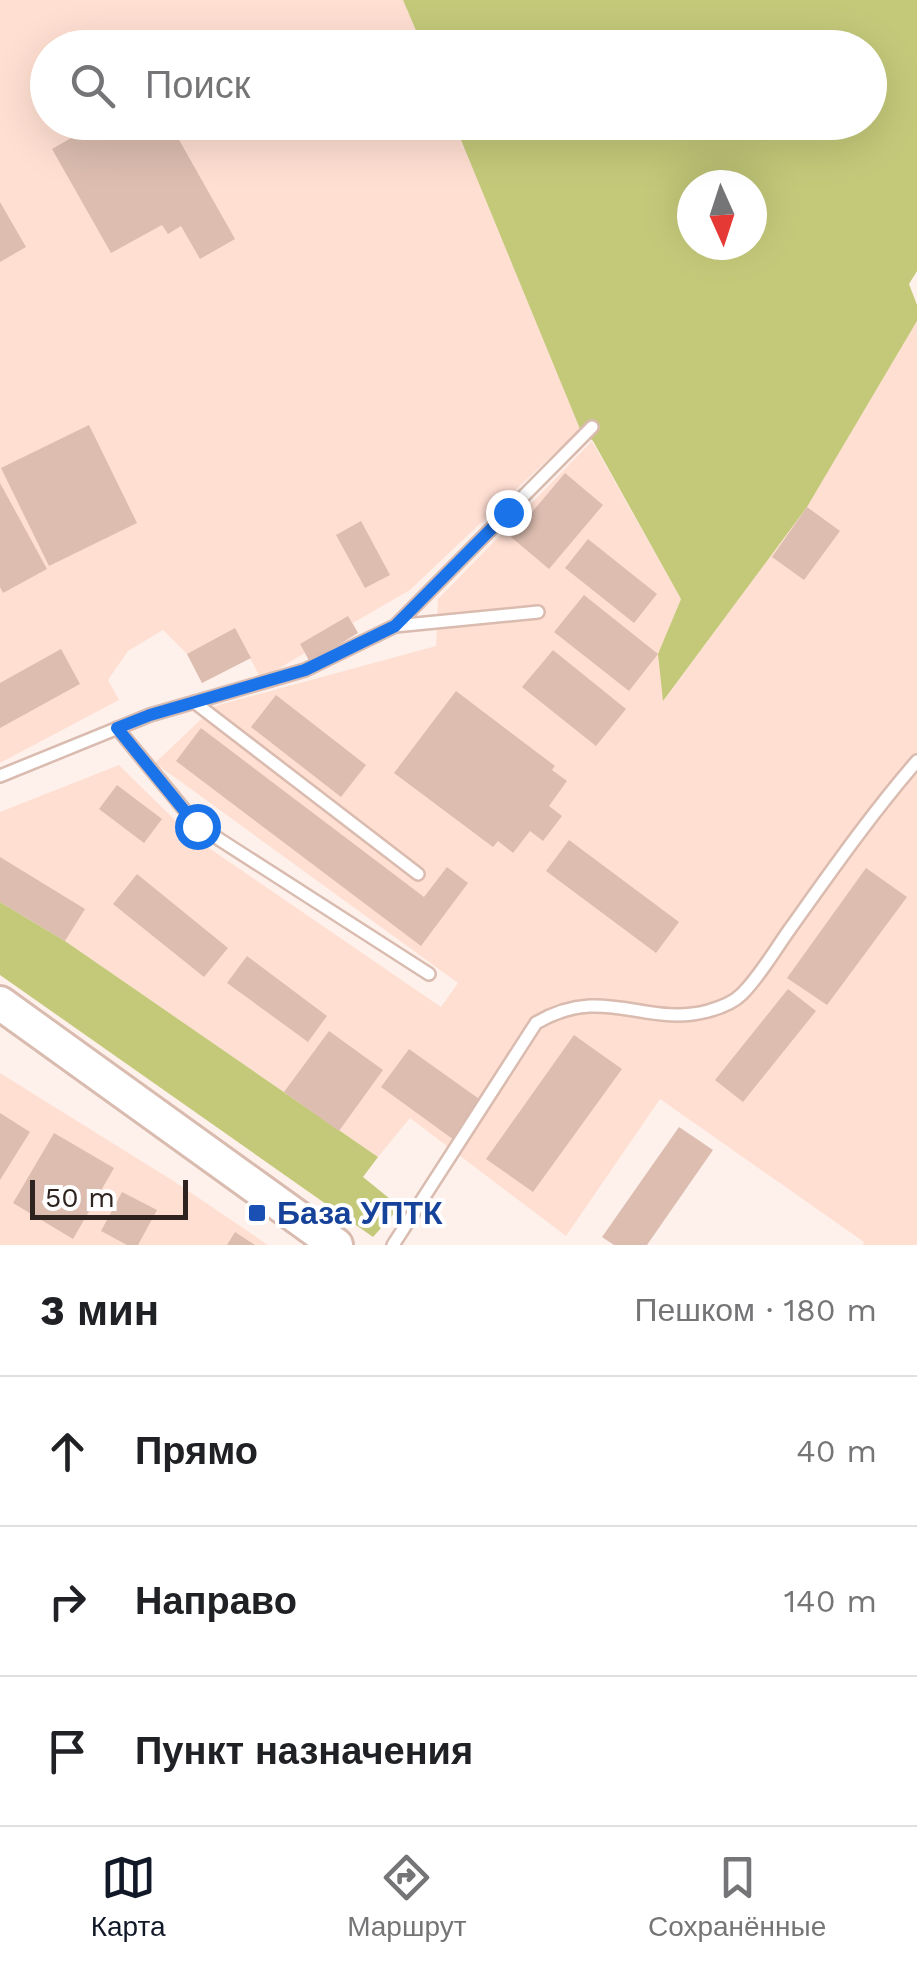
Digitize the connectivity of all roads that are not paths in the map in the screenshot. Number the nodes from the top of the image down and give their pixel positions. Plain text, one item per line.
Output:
1 (592, 427) dead end
2 (538, 612) dead end
3 (395, 626) junction
4 (194, 702) junction
5 (117, 728) junction
6 (917, 761) edge
7 (0, 776) edge
8 (418, 874) dead end
9 (428, 974) dead end
10 (0, 1004) edge
11 (336, 1245) edge
12 (393, 1245) edge

1 - 3 lane
2 - 3 lane
3 - 4 lane
4 - 5 lane
4 - 8 lane
5 - 7 lane
5 - 9 lane
6 - 12 lane
10 - 11 main road

